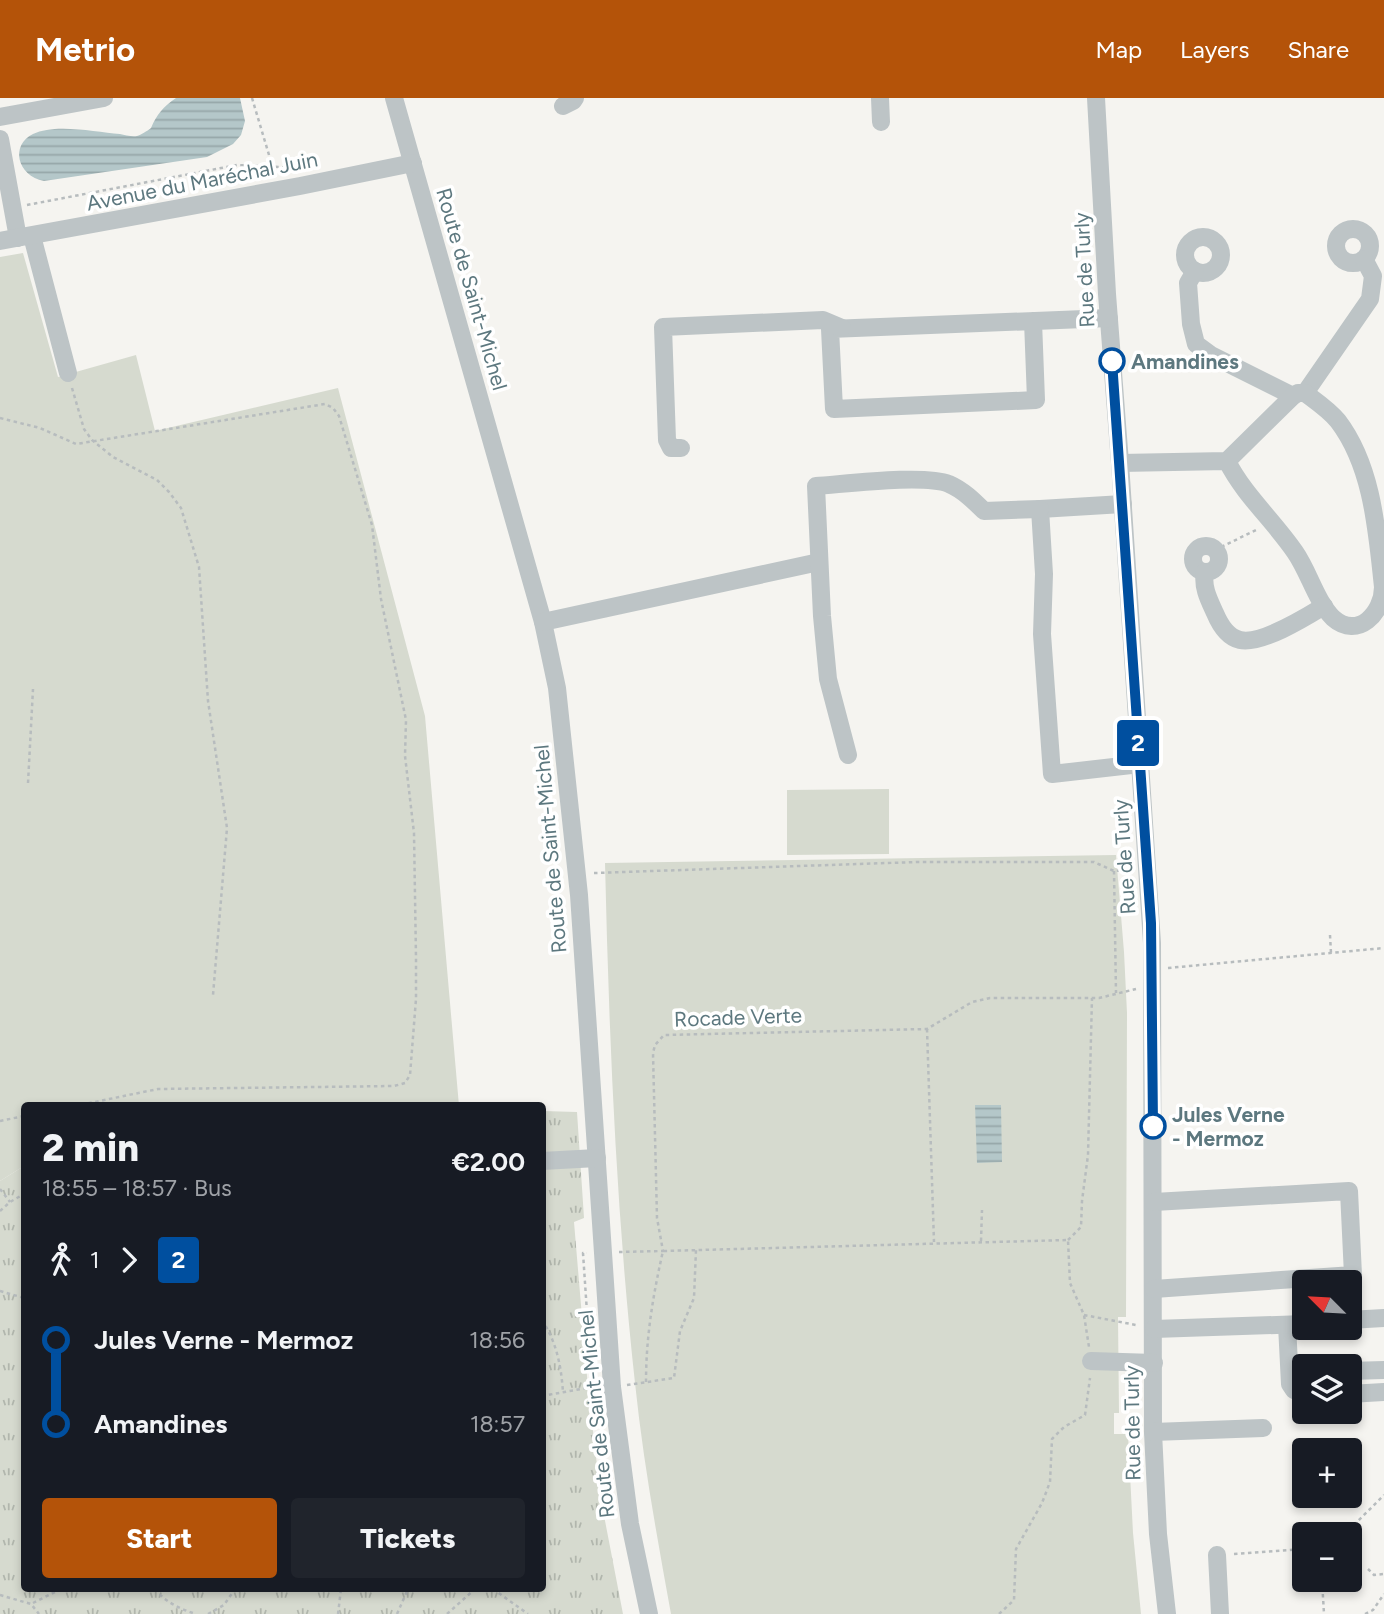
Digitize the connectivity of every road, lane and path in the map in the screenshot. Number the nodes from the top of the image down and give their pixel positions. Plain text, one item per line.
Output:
1 (104, 98) edge
2 (252, 98) edge
3 (394, 98) edge
4 (880, 98) edge
5 (1096, 98) edge
6 (0, 117) edge
7 (881, 122) dead end
8 (0, 139) edge
9 (413, 163) junction
10 (272, 167) junction
11 (300, 168) dead end
12 (13, 207) junction
13 (16, 238) edge
14 (1364, 259) dead end
15 (1195, 271) dead end
16 (1109, 318) junction
17 (1033, 321) junction
18 (842, 328) junction
19 (68, 373) joint
20 (1299, 395) junction
21 (0, 418) edge
22 (96, 442) junction
23 (681, 448) dead end
24 (1227, 461) junction
25 (1121, 463) junction
26 (1123, 504) junction
27 (1040, 509) junction
28 (1379, 516) edge
29 (1272, 522) junction
30 (1215, 550) joint
31 (819, 562) junction
32 (1324, 606) junction
33 (543, 622) junction
34 (33, 689) dead end
35 (848, 755) dead end
36 (1140, 764) junction
37 (28, 783) dead end
38 (1148, 868) junction
39 (1114, 871) junction
40 (577, 874) junction
41 (1330, 935) dead end
42 (1384, 948) edge
43 (1331, 954) junction
44 (1160, 962) dead end
45 (1137, 981) dead end
46 (1116, 993) junction
47 (213, 995) dead end
48 (1092, 998) junction
49 (927, 1029) junction
50 (96, 1102) edge
51 (21, 1117) edge
52 (0, 1121) edge
53 (597, 1158) junction
54 (546, 1161) edge
55 (0, 1189) edge
56 (21, 1196) edge
57 (10, 1202) junction
58 (1154, 1202) junction
59 (982, 1210) dead end
60 (0, 1211) edge
61 (1068, 1240) junction
62 (934, 1243) junction
63 (981, 1243) junction
64 (696, 1250) junction
65 (663, 1251) junction
66 (604, 1253) junction
67 (1154, 1289) junction
68 (0, 1291) edge
69 (21, 1297) edge
70 (1084, 1315) junction
71 (1384, 1318) edge
72 (1362, 1319) edge
73 (1292, 1324) edge
74 (546, 1327) edge
75 (1154, 1329) junction
76 (1091, 1361) junction
77 (1153, 1363) junction
78 (1384, 1370) edge
79 (1362, 1371) edge
80 (646, 1382) junction
81 (612, 1387) junction
82 (563, 1392) junction
83 (1384, 1392) edge
84 (1362, 1393) edge
85 (546, 1395) edge
86 (1264, 1429) dead end
87 (1153, 1432) junction
88 (1384, 1494) edge
89 (1357, 1522) edge
90 (1292, 1550) edge
91 (1217, 1555) joint
92 (1368, 1569) dead end
93 (1384, 1574) edge
94 (55, 1592) edge
95 (157, 1592) edge
96 (233, 1592) edge
97 (341, 1592) edge
98 (407, 1592) edge
99 (472, 1592) edge
100 (497, 1592) edge
101 (1323, 1592) edge
102 (1384, 1594) edge
103 (0, 1595) edge
104 (31, 1604) junction
105 (39, 1614) edge
106 (195, 1614) edge
107 (208, 1614) edge
108 (338, 1614) edge
109 (397, 1614) edge
110 (447, 1614) edge
111 (528, 1614) edge
112 (649, 1614) edge
113 (999, 1614) edge
114 (1167, 1614) edge
115 (1220, 1614) edge
116 (1324, 1614) edge
117 (1365, 1614) edge

1 - 6 street
2 - 10 path
3 - 9 street, Route de Saint-Michel
4 - 7 street
5 - 16 street, Rue de Turly
8 - 12 street
9 - 13 street, Avenue du Maréchal Juin
9 - 33 street, Route de Saint-Michel
10 - 11 path
10 - 12 path
12 - 13 street
13 - 19 street
14 - 20 street
15 - 20 street
16 - 17 street
16 - 25 street, Rue de Turly
17 - 18 street
17 - 18 street
18 - 23 street
19 - 22 path
20 - 24 street
20 - 28 street
21 - 22 path
22 - 47 path
22 - 50 path
24 - 25 street
24 - 29 street
25 - 26 street, Rue de Turly
26 - 27 street
26 - 36 street, Rue de Turly
27 - 31 street
27 - 36 street
28 - 32 street
29 - 30 path
29 - 32 street
30 - 32 street
31 - 33 street
31 - 35 street
33 - 40 street, Route de Saint-Michel
34 - 37 path
36 - 38 street, Rue de Turly
38 - 39 path
38 - 58 street, Rue de Turly
39 - 40 path
39 - 46 path
40 - 53 street, Route de Saint-Michel
41 - 43 path
42 - 43 path
43 - 44 path
45 - 46 path, Rocade Verte
46 - 48 path, Rocade Verte
48 - 49 path, Rocade Verte
48 - 61 path
49 - 62 path
49 - 65 path, Rocade Verte
51 - 52 path
53 - 54 street
53 - 66 street, Route de Saint-Michel
55 - 57 path
56 - 57 path
57 - 60 path
58 - 67 street, Rue de Turly
58 - 67 street
59 - 63 path
61 - 63 path
61 - 70 path
62 - 63 path
62 - 64 path
64 - 65 path
64 - 80 path
65 - 66 path
65 - 80 path
66 - 81 street, Route de Saint-Michel
66 - 82 path
67 - 75 street, Rue de Turly
68 - 69 path
70 - 75 path
70 - 76 path
71 - 72 street
73 - 75 street
74 - 82 path
75 - 77 street, Rue de Turly
76 - 77 street
76 - 113 path
77 - 87 street, Rue de Turly
78 - 79 street
80 - 81 path
81 - 112 street, Route de Saint-Michel
82 - 85 path
83 - 84 street
86 - 87 street
87 - 114 street, Rue de Turly
88 - 89 path
90 - 91 path
91 - 115 street
92 - 93 path
94 - 104 path
95 - 106 path
96 - 107 path
97 - 108 path
98 - 109 path
99 - 110 path
100 - 111 path
101 - 116 path
102 - 117 path
103 - 104 path
104 - 105 path

